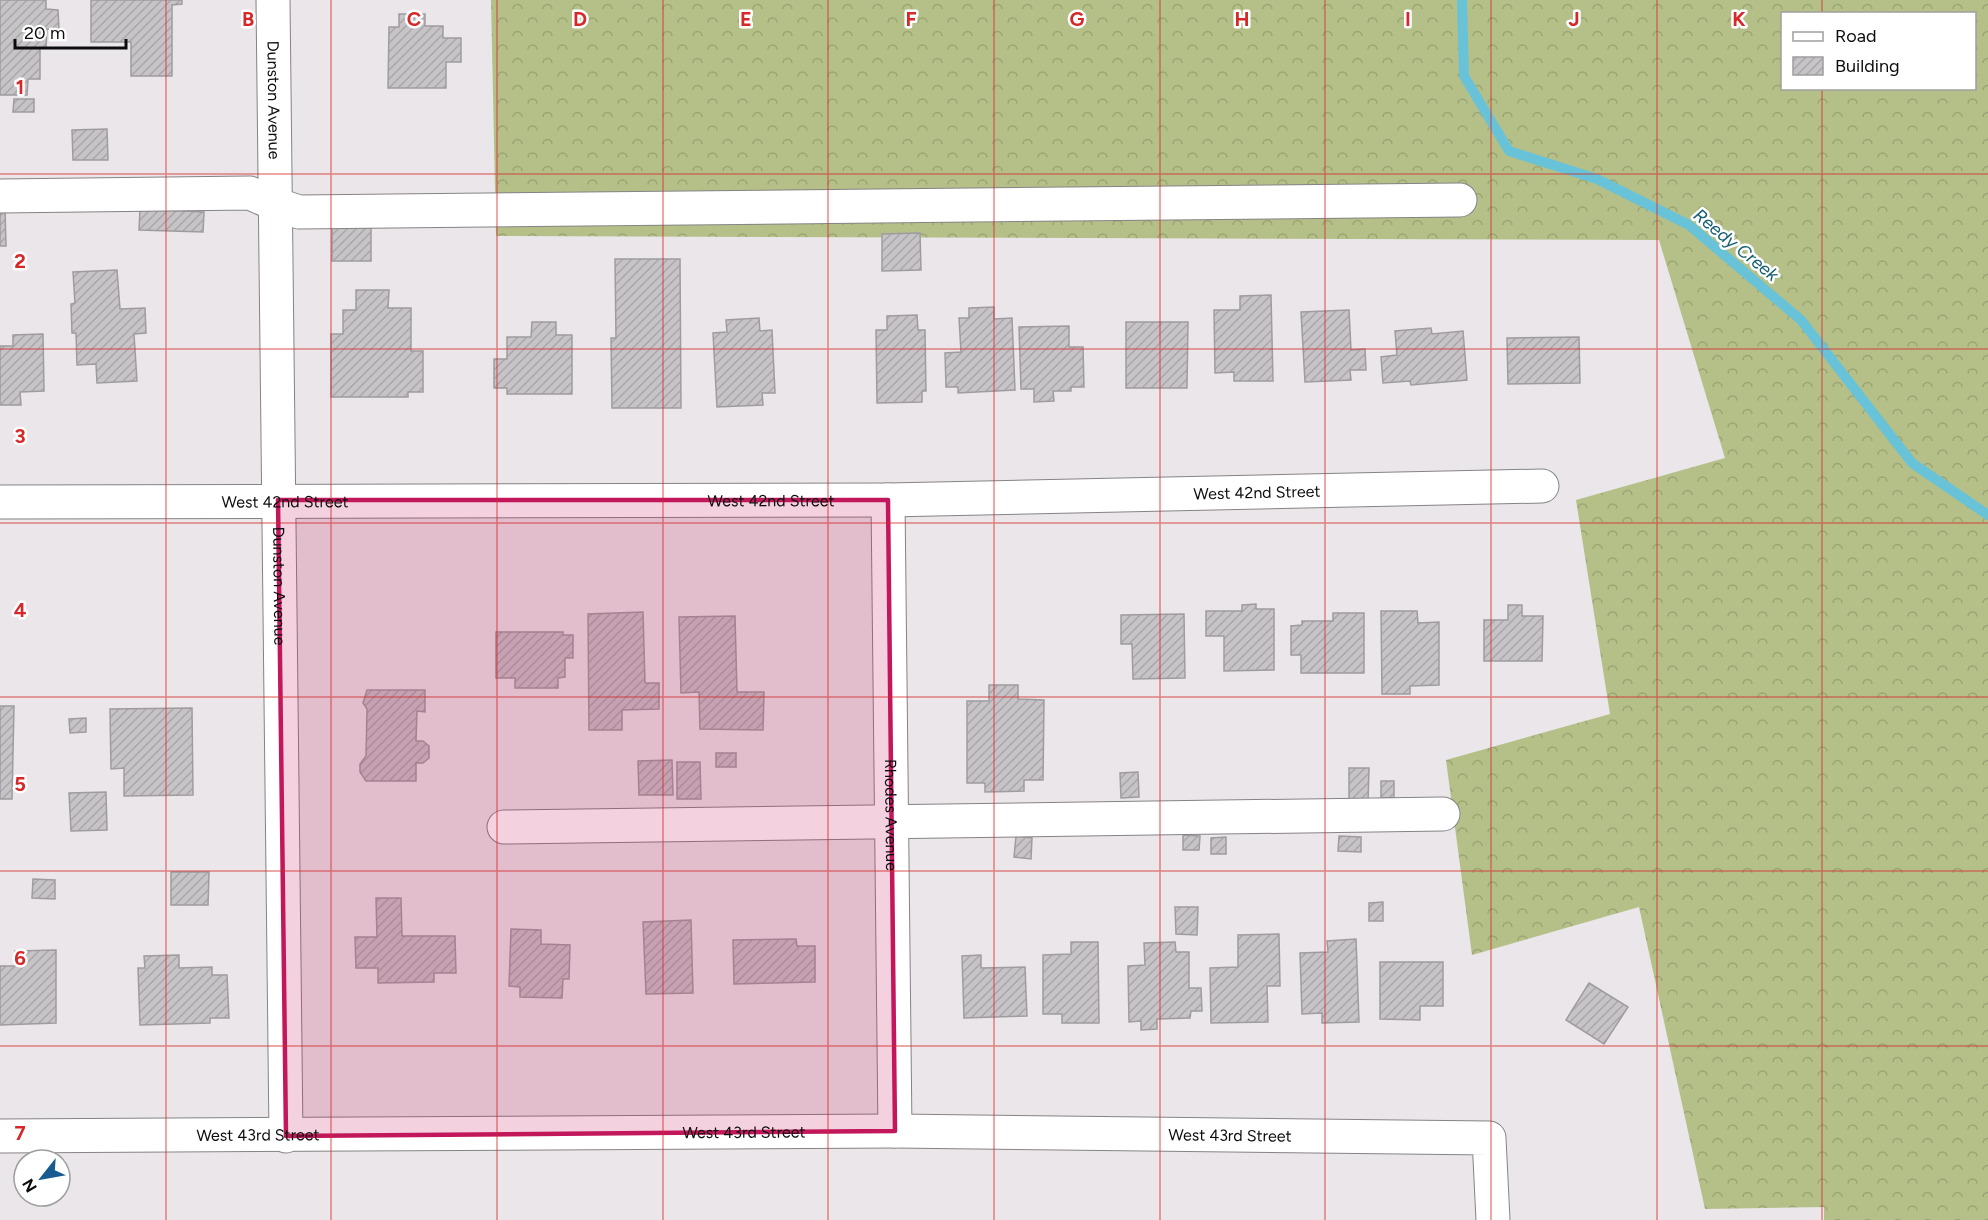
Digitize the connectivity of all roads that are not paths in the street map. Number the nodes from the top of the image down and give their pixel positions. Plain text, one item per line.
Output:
1 (273, 0) edge
2 (0, 196) edge
3 (1460, 200) dead end
4 (275, 204) junction
5 (1542, 486) dead end
6 (278, 500) junction
7 (888, 500) junction
8 (0, 502) edge
9 (1443, 814) dead end
10 (892, 822) junction
11 (504, 827) dead end
12 (895, 1131) junction
13 (0, 1136) edge
14 (286, 1136) junction
15 (1493, 1220) edge

1 - 4 street, Dunston Avenue
2 - 4 street
3 - 4 street
4 - 6 street, Dunston Avenue
5 - 7 street, West 42nd Street
6 - 7 street, West 42nd Street
6 - 8 street, West 42nd Street
6 - 14 street, Dunston Avenue
7 - 10 street, Rhodes Avenue
9 - 10 street
10 - 11 street
10 - 12 street, Rhodes Avenue
12 - 14 street, West 43rd Street
12 - 15 street, West 43rd Street
13 - 14 street, West 43rd Street

